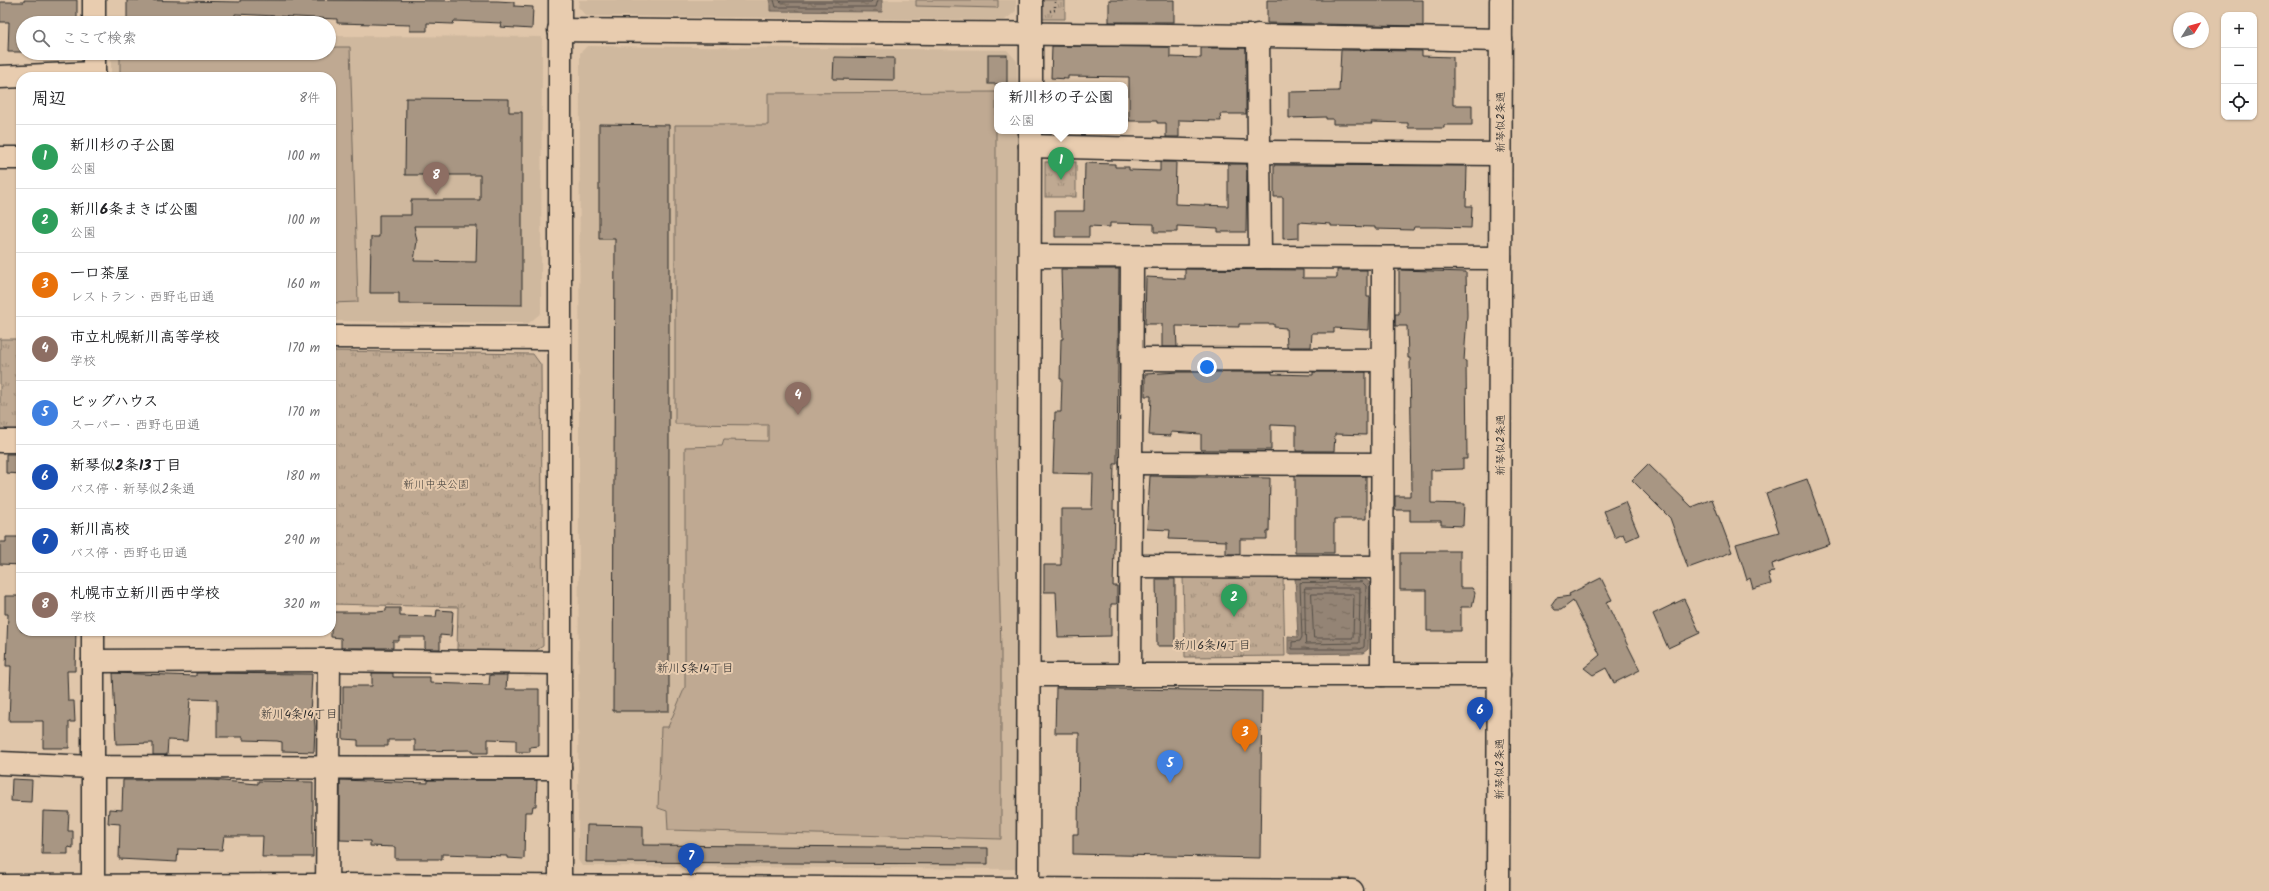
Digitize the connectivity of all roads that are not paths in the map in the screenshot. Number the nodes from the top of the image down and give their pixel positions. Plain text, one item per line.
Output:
1 (94, 0) edge
2 (560, 0) edge
3 (1031, 0) edge
4 (1501, 0) edge
5 (94, 16) edge
6 (560, 30) junction
7 (1258, 34) junction
8 (1031, 35) junction
9 (1501, 40) junction
10 (94, 68) edge
11 (52, 72) edge
12 (16, 75) edge
13 (0, 77) edge
14 (1031, 82) edge
15 (1030, 138) edge
16 (1260, 152) junction
17 (1500, 154) junction
18 (0, 158) edge
19 (16, 158) edge
20 (1030, 256) junction
21 (1132, 257) junction
22 (1260, 257) junction
23 (1383, 258) junction
24 (1500, 258) junction
25 (336, 337) edge
26 (559, 338) junction
27 (1131, 359) junction
28 (1382, 360) junction
29 (0, 441) edge
30 (16, 441) edge
31 (1131, 463) junction
32 (1382, 464) junction
33 (1131, 566) junction
34 (1382, 567) junction
35 (93, 636) edge
36 (328, 660) junction
37 (93, 661) junction
38 (559, 664) junction
39 (1130, 674) junction
40 (1029, 675) junction
41 (1382, 675) junction
42 (1499, 675) junction
43 (0, 763) edge
44 (328, 766) junction
45 (93, 767) junction
46 (560, 768) junction
47 (0, 886) edge
48 (327, 888) edge
49 (93, 889) edge
50 (560, 889) edge
51 (817, 889) edge
52 (1028, 890) edge
53 (1352, 891) edge
54 (1498, 891) edge

1 - 5 street
2 - 6 street
3 - 8 street
4 - 9 street, 新琴似2条通
6 - 8 street
6 - 26 street
7 - 8 street
7 - 9 street
7 - 16 street
8 - 14 street
9 - 17 street, 新琴似2条通
10 - 11 street
12 - 13 street
15 - 16 street
15 - 20 street
16 - 17 street
16 - 22 street
17 - 24 street, 新琴似2条通
18 - 19 street
20 - 21 street
20 - 40 street
21 - 22 street
21 - 27 street
22 - 23 street
23 - 24 street
23 - 28 street
24 - 42 street, 新琴似2条通
25 - 26 street
26 - 38 street
27 - 28 street
27 - 31 street
28 - 32 street
29 - 30 street
31 - 32 street
31 - 33 street
32 - 34 street
33 - 34 street
33 - 39 street
34 - 41 street
35 - 37 street
36 - 37 street
36 - 38 street
36 - 44 street
37 - 45 street
38 - 46 street
39 - 40 street
39 - 41 street
40 - 52 street
41 - 42 street
42 - 54 street, 新琴似2条通
43 - 45 street
44 - 45 street
44 - 46 street
44 - 48 street
45 - 49 street
46 - 50 street
47 - 49 street
48 - 49 street
48 - 50 street
50 - 51 street
51 - 52 street
52 - 53 street

